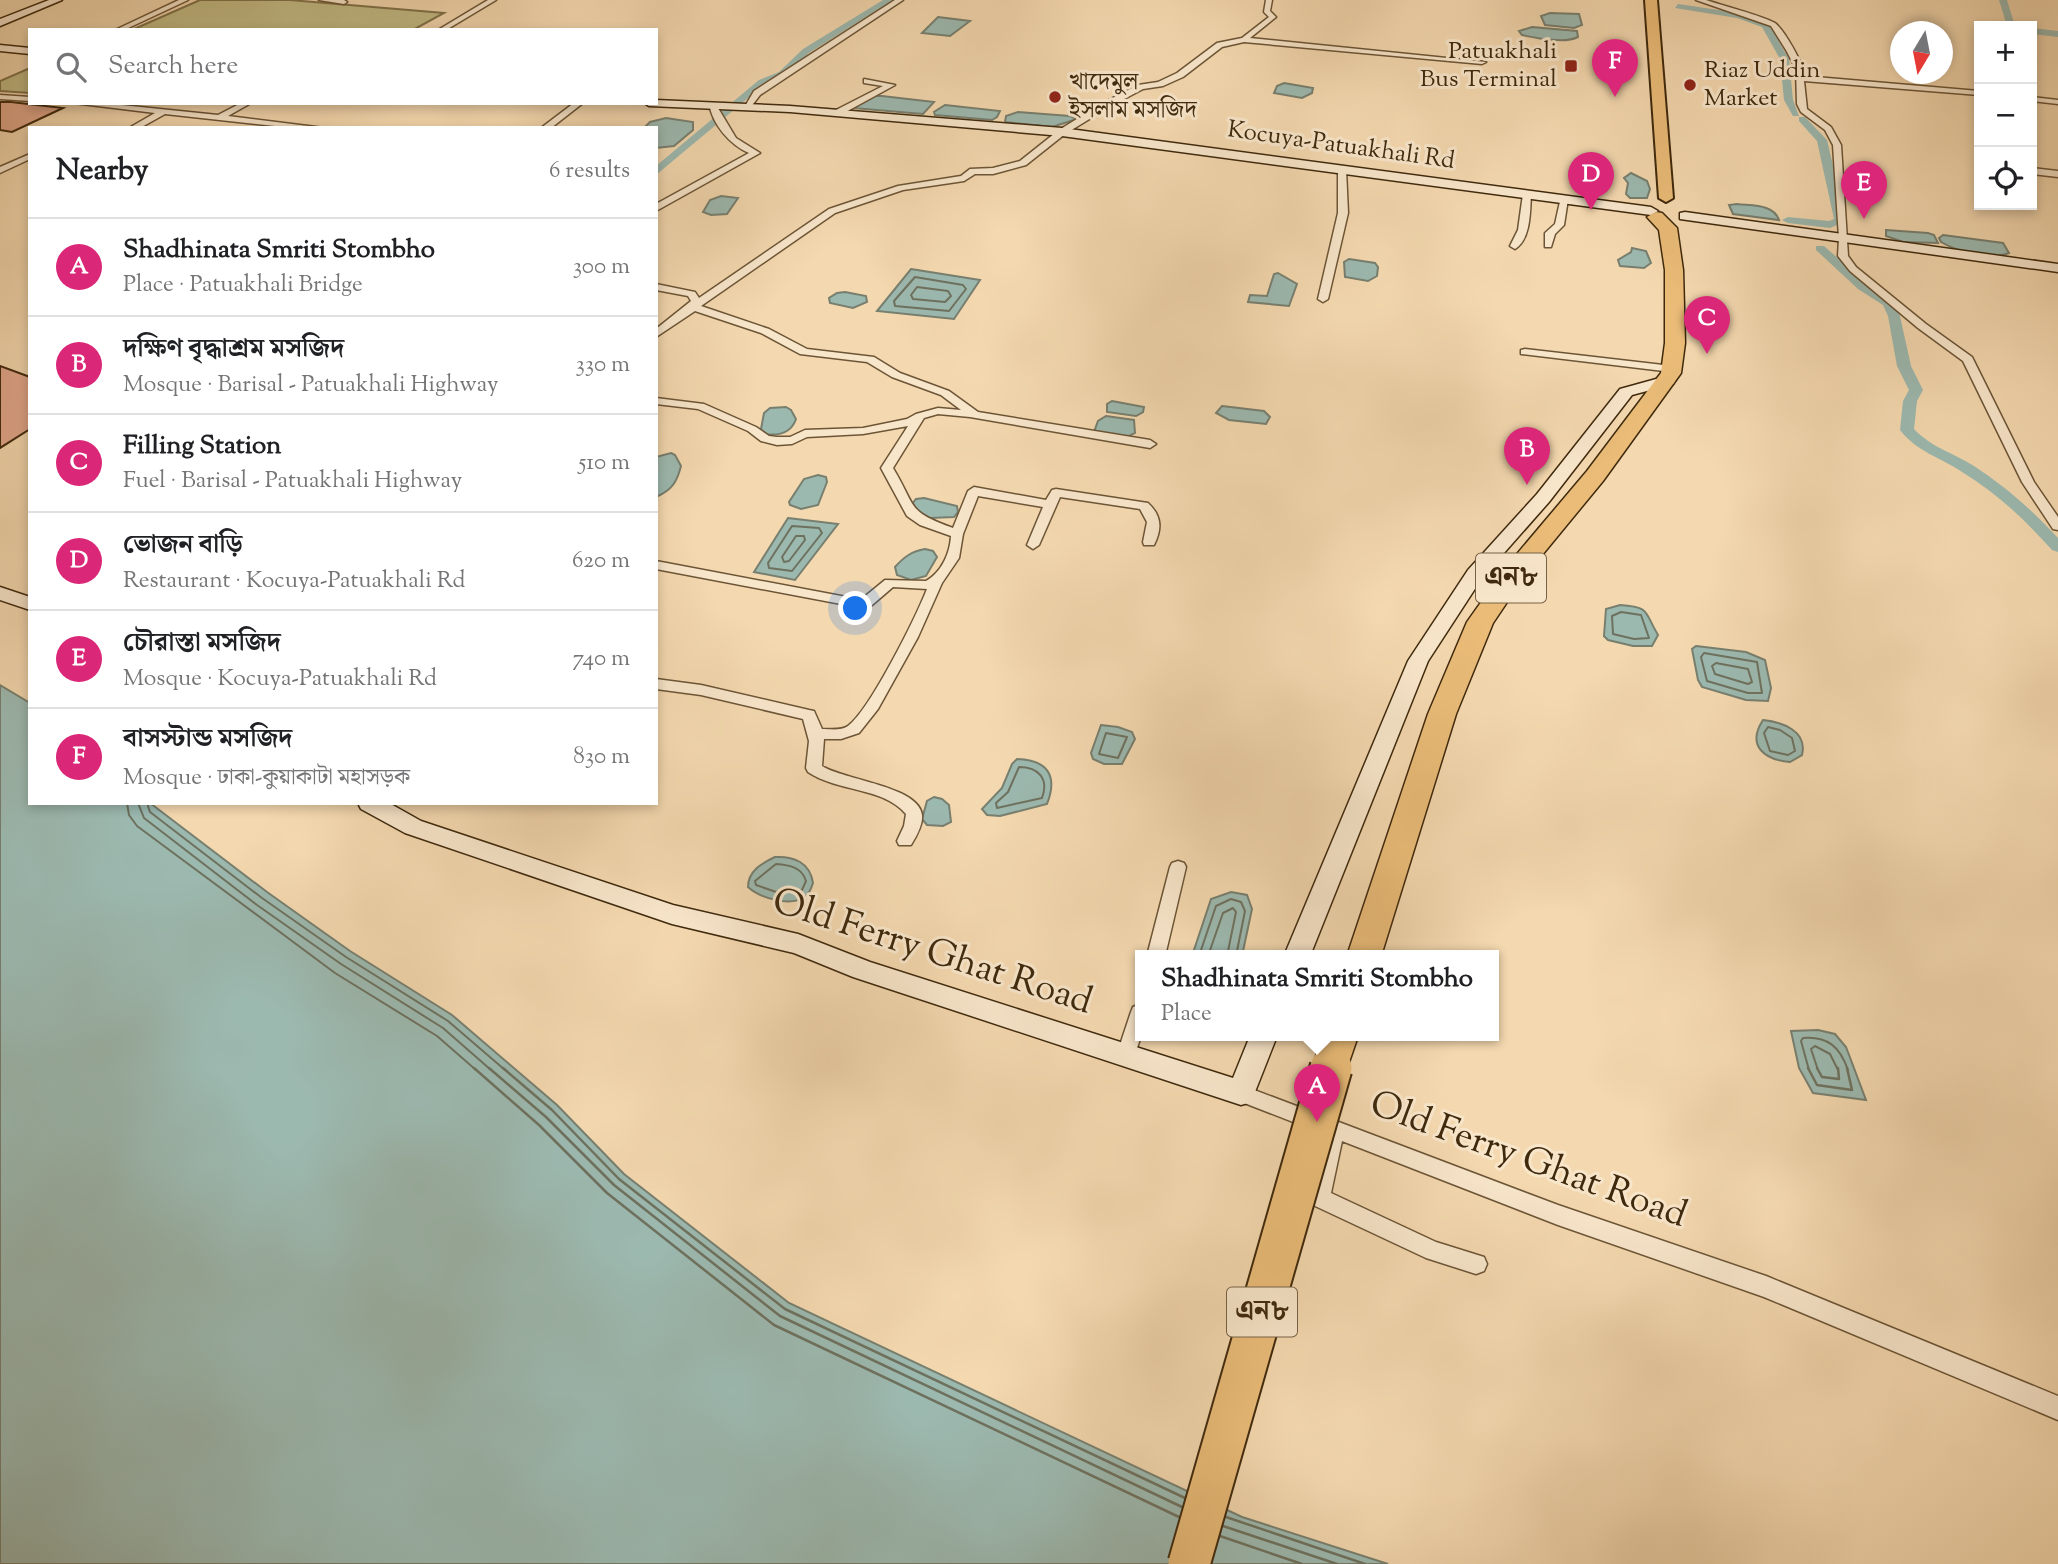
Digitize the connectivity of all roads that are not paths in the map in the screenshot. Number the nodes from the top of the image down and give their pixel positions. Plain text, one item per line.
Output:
1 (57, 0) edge
2 (185, 0) edge
3 (323, 0) edge
4 (493, 0) edge
5 (900, 0) edge
6 (1269, 0) edge
7 (1651, 0) edge
8 (1699, 0) edge
9 (344, 2) dead end
10 (0, 23) edge
11 (122, 28) edge
12 (444, 28) edge
13 (1244, 40) junction
14 (0, 48) edge
15 (28, 51) edge
16 (1482, 62) dead end
17 (1801, 78) junction
18 (867, 81) dead end
19 (1974, 93) edge
20 (0, 97) edge
21 (28, 99) edge
22 (2037, 100) edge
23 (2058, 102) edge
24 (658, 104) edge
25 (96, 105) edge
26 (178, 105) edge
27 (243, 105) edge
28 (576, 105) edge
29 (747, 106) junction
30 (163, 112) junction
31 (718, 112) junction
32 (838, 112) junction
33 (219, 118) junction
34 (137, 126) edge
35 (300, 126) edge
36 (548, 126) edge
37 (1062, 132) junction
38 (28, 157) edge
39 (1342, 169) junction
40 (0, 170) edge
41 (2037, 172) edge
42 (2058, 174) edge
43 (1527, 194) junction
44 (1564, 199) junction
45 (658, 207) edge
46 (1667, 213) junction
47 (1844, 238) junction
48 (1548, 245) dead end
49 (1515, 246) dead end
50 (2058, 268) edge
51 (658, 287) edge
52 (1323, 299) dead end
53 (694, 307) junction
54 (658, 333) edge
55 (1525, 352) dead end
56 (1670, 375) junction
57 (658, 401) edge
58 (975, 415) junction
59 (920, 416) junction
60 (1150, 444) dead end
61 (1051, 505) junction
62 (2058, 526) edge
63 (957, 534) junction
64 (1149, 542) dead end
65 (1033, 545) dead end
66 (658, 565) edge
67 (936, 584) junction
68 (0, 593) edge
69 (28, 603) edge
70 (658, 684) edge
71 (817, 734) junction
72 (373, 805) edge
73 (905, 841) dead end
74 (1178, 867) dead end
75 (1157, 950) edge
76 (1299, 950) edge
77 (1366, 950) edge
78 (1135, 1028) edge
79 (1262, 1041) edge
80 (1337, 1048) edge
81 (1126, 1054) junction
82 (1241, 1093) junction
83 (1335, 1129) junction
84 (1476, 1264) dead end
85 (2058, 1408) edge
86 (1189, 1564) edge

1 - 10 main road
2 - 11 street
3 - 9 street
4 - 12 street
5 - 29 street
6 - 13 street
7 - 46 main road
8 - 17 street
13 - 16 street
13 - 37 street
14 - 15 main road
17 - 19 street
17 - 47 street
18 - 32 street
20 - 21 street
22 - 23 street
24 - 31 main road, Kocuya-Patuakhali Rd
25 - 30 street
26 - 30 street
27 - 33 street
28 - 36 street
29 - 31 main road, Kocuya-Patuakhali Rd
29 - 32 main road, Kocuya-Patuakhali Rd
30 - 33 street
30 - 34 street
31 - 45 street
32 - 37 main road, Kocuya-Patuakhali Rd
33 - 35 street
37 - 39 main road, Kocuya-Patuakhali Rd
37 - 53 street
38 - 40 street
39 - 43 main road, Kocuya-Patuakhali Rd
39 - 52 street
41 - 42 street
43 - 44 main road, Kocuya-Patuakhali Rd
43 - 49 street
44 - 46 main road, Kocuya-Patuakhali Rd
44 - 48 street
46 - 47 main road, Kocuya-Patuakhali Rd
46 - 56 highway
47 - 50 main road, Kocuya-Patuakhali Rd
47 - 62 street
51 - 53 street
53 - 54 street
53 - 58 street
55 - 56 street
56 - 76 main road
56 - 77 highway, এন৮
57 - 59 street
58 - 59 street
58 - 60 street
59 - 63 street
61 - 63 street
61 - 64 street
61 - 65 street
63 - 67 street
66 - 67 street
67 - 71 street
68 - 69 main road
70 - 71 street
71 - 73 street
72 - 81 main road, Old Ferry Ghat Road
74 - 75 street
78 - 81 street
79 - 82 main road
80 - 86 highway, এন৮, bridge
81 - 82 main road, Old Ferry Ghat Road
82 - 83 street, Old Ferry Ghat Road
83 - 84 street
83 - 85 street, Old Ferry Ghat Road

